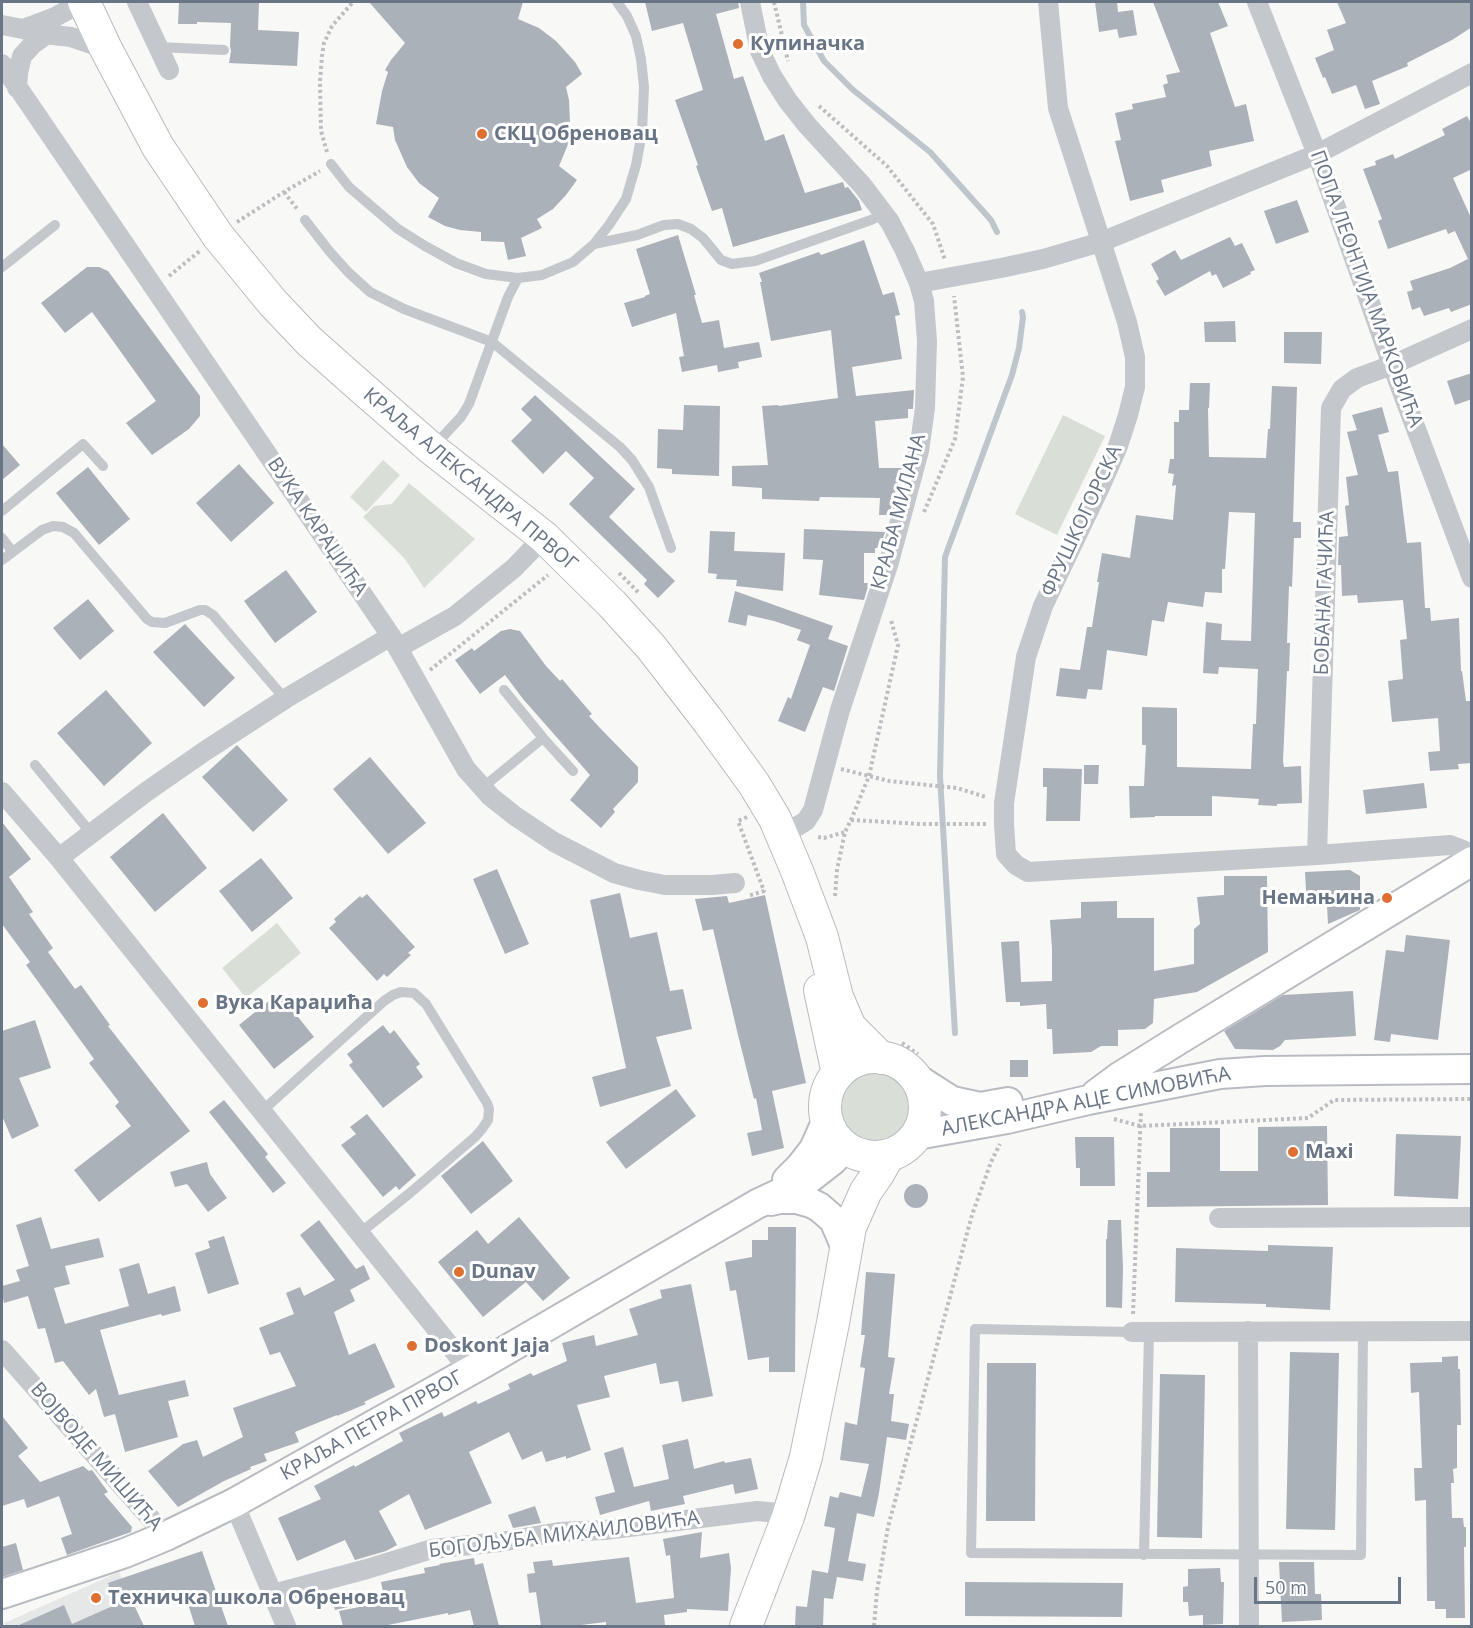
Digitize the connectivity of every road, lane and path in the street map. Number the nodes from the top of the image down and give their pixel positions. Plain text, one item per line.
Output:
1 (73, 2) edge
2 (84, 2) edge
3 (137, 2) edge
4 (353, 2) edge
5 (616, 2) edge
6 (750, 2) edge
7 (1048, 2) edge
8 (1257, 2) edge
9 (2, 25) edge
10 (23, 28) junction
11 (47, 34) junction
12 (158, 47) junction
13 (106, 50) junction
14 (224, 50) dead end
15 (2, 64) edge
16 (169, 70) dead end
17 (1472, 73) edge
18 (17, 88) junction
19 (1317, 153) junction
20 (331, 164) junction
21 (284, 192) junction
22 (884, 214) junction
23 (305, 220) joint
24 (55, 225) dead end
25 (218, 236) junction
26 (1101, 242) junction
27 (594, 244) junction
28 (2, 267) edge
29 (518, 278) junction
30 (919, 283) junction
31 (154, 288) junction
32 (1472, 329) edge
33 (492, 342) junction
34 (1392, 365) junction
35 (432, 449) junction
36 (104, 466) dead end
37 (2, 511) edge
38 (544, 537) junction
39 (2, 538) edge
40 (671, 548) dead end
41 (12, 551) junction
42 (2, 560) edge
43 (1472, 578) edge
44 (395, 642) junction
45 (504, 690) dead end
46 (285, 699) junction
47 (543, 738) junction
48 (35, 765) dead end
49 (825, 765) junction
50 (573, 771) dead end
51 (482, 788) junction
52 (2, 792) edge
53 (1004, 803) junction
54 (767, 806) junction
55 (851, 820) dead end
56 (1004, 824) junction
57 (92, 833) junction
58 (783, 835) junction
59 (1317, 855) junction
60 (1464, 855) edge
61 (59, 858) junction
62 (735, 883) joint
63 (803, 886) junction
64 (1180, 1039) junction
65 (881, 1058) junction
66 (1472, 1069) edge
67 (838, 1074) junction
68 (1220, 1074) junction
69 (916, 1078) junction
70 (1130, 1083) junction
71 (1472, 1099) edge
72 (1096, 1108) junction
73 (262, 1111) junction
74 (1020, 1116) junction
75 (827, 1120) junction
76 (1140, 1126) junction
77 (917, 1135) junction
78 (846, 1148) junction
79 (888, 1156) junction
80 (758, 1204) junction
81 (1472, 1217) edge
82 (1219, 1218) dead end
83 (360, 1233) junction
84 (848, 1238) junction
85 (1248, 1331) junction
86 (1363, 1331) junction
87 (1472, 1331) edge
88 (1141, 1332) junction
89 (2, 1350) edge
90 (470, 1371) junction
91 (234, 1503) junction
92 (788, 1517) junction
93 (166, 1536) junction
94 (1144, 1555) junction
95 (1249, 1555) junction
96 (2, 1594) edge
97 (273, 1594) junction
98 (286, 1626) edge
99 (746, 1626) edge
100 (874, 1626) edge
101 (1249, 1626) edge

1 - 10 street
2 - 13 main road, КРАЉА АЛЕКСАНДРА ПРВОГ
3 - 12 street
4 - 20 path
5 - 27 lane
6 - 22 street, КРАЉА МИЛАНА
7 - 26 street, ФРУШКОГОРСКА
8 - 19 street, ПОПА ЛЕОНТИЈА МАРКОВИЋА
9 - 10 street
10 - 11 street
11 - 13 street
11 - 18 street
12 - 14 lane
12 - 16 street
13 - 25 main road, КРАЉА АЛЕКСАНДРА ПРВОГ
15 - 18 street, ВУКА КАРАЏИЋА
17 - 19 street
18 - 31 street, ВУКА КАРАЏИЋА
19 - 26 street
19 - 34 street, ПОПА ЛЕОНТИЈА МАРКОВИЋА
20 - 21 path
20 - 29 lane
21 - 23 path
21 - 25 path
22 - 27 lane
22 - 30 street, КРАЉА МИЛАНА
23 - 33 lane
24 - 28 lane
25 - 31 path
25 - 35 main road, КРАЉА АЛЕКСАНДРА ПРВОГ
26 - 30 street
26 - 53 street, ФРУШКОГОРСКА
27 - 29 lane
29 - 33 lane
30 - 49 street, КРАЉА МИЛАНА
31 - 44 street, ВУКА КАРАЏИЋА
32 - 34 street, БОБАНА ГАЧИЋА
33 - 35 lane
33 - 40 lane
34 - 43 street, ПОПА ЛЕОНТИЈА МАРКОВИЋА
34 - 59 street, БОБАНА ГАЧИЋА
35 - 38 main road, КРАЉА АЛЕКСАНДРА ПРВОГ
36 - 37 lane
38 - 44 street
38 - 54 main road, КРАЉА АЛЕКСАНДРА ПРВОГ
39 - 41 lane
41 - 42 lane
41 - 46 lane
44 - 46 street
44 - 51 street, ВУКА КАРАЏИЋА
45 - 47 lane
46 - 57 street
47 - 50 lane
47 - 51 lane
48 - 57 lane
49 - 53 path
49 - 58 street, КРАЉА МИЛАНА
51 - 62 street, ВУКА КАРАЏИЋА
52 - 61 street
53 - 56 street
54 - 58 main road, КРАЉА АЛЕКСАНДРА ПРВОГ
54 - 62 path
55 - 56 path
56 - 59 street
57 - 61 street
58 - 63 main road, КРАЉА АЛЕКСАНДРА ПРВОГ
59 - 60 street
60 - 64 street
61 - 73 street
63 - 65 main road, КРАЉА АЛЕКСАНДРА ПРВОГ
63 - 67 main road, КРАЉА АЛЕКСАНДРА ПРВОГ
64 - 68 street
64 - 70 street
65 - 67 main road
65 - 69 main road, КРАЉА АЛЕКСАНДРА ПРВОГ
66 - 68 street, АЛЕКСАНДРА АЦЕ СИМОВИЋА
67 - 75 main road
68 - 70 street, АЛЕКСАНДРА АЦЕ СИМОВИЋА
69 - 70 street, АЛЕКСАНДРА АЦЕ СИМОВИЋА
69 - 77 main road
70 - 72 street, АЛЕКСАНДРА АЦЕ СИМОВИЋА
70 - 76 path
71 - 76 path
72 - 74 street, АЛЕКСАНДРА АЦЕ СИМОВИЋА
72 - 76 path
73 - 83 street
73 - 83 lane
74 - 77 street, АЛЕКСАНДРА АЦЕ СИМОВИЋА
74 - 100 path
75 - 78 main road
75 - 80 street, КРАЉА ПЕТРА ПРВОГ
76 - 88 path
77 - 79 main road
78 - 79 main road
78 - 80 street, КРАЉА ПЕТРА ПРВОГ
78 - 84 main road
79 - 84 main road
80 - 84 street
80 - 90 street, КРАЉА ПЕТРА ПРВОГ
81 - 82 street
83 - 90 street
84 - 92 main road
85 - 86 street
85 - 88 street
85 - 95 street
86 - 87 street
86 - 95 lane
88 - 94 lane
88 - 94 lane
89 - 93 street, ВОЈВОДЕ МИШИЋА
90 - 91 street, КРАЉА ПЕТРА ПРВОГ
91 - 93 street, КРАЉА ПЕТРА ПРВОГ
91 - 97 street
92 - 97 street, БОГОЉУБА МИХАИЛОВИЋА
92 - 99 main road
93 - 96 street, КРАЉА ПЕТРА ПРВОГ
94 - 95 lane
95 - 101 street
97 - 98 street

